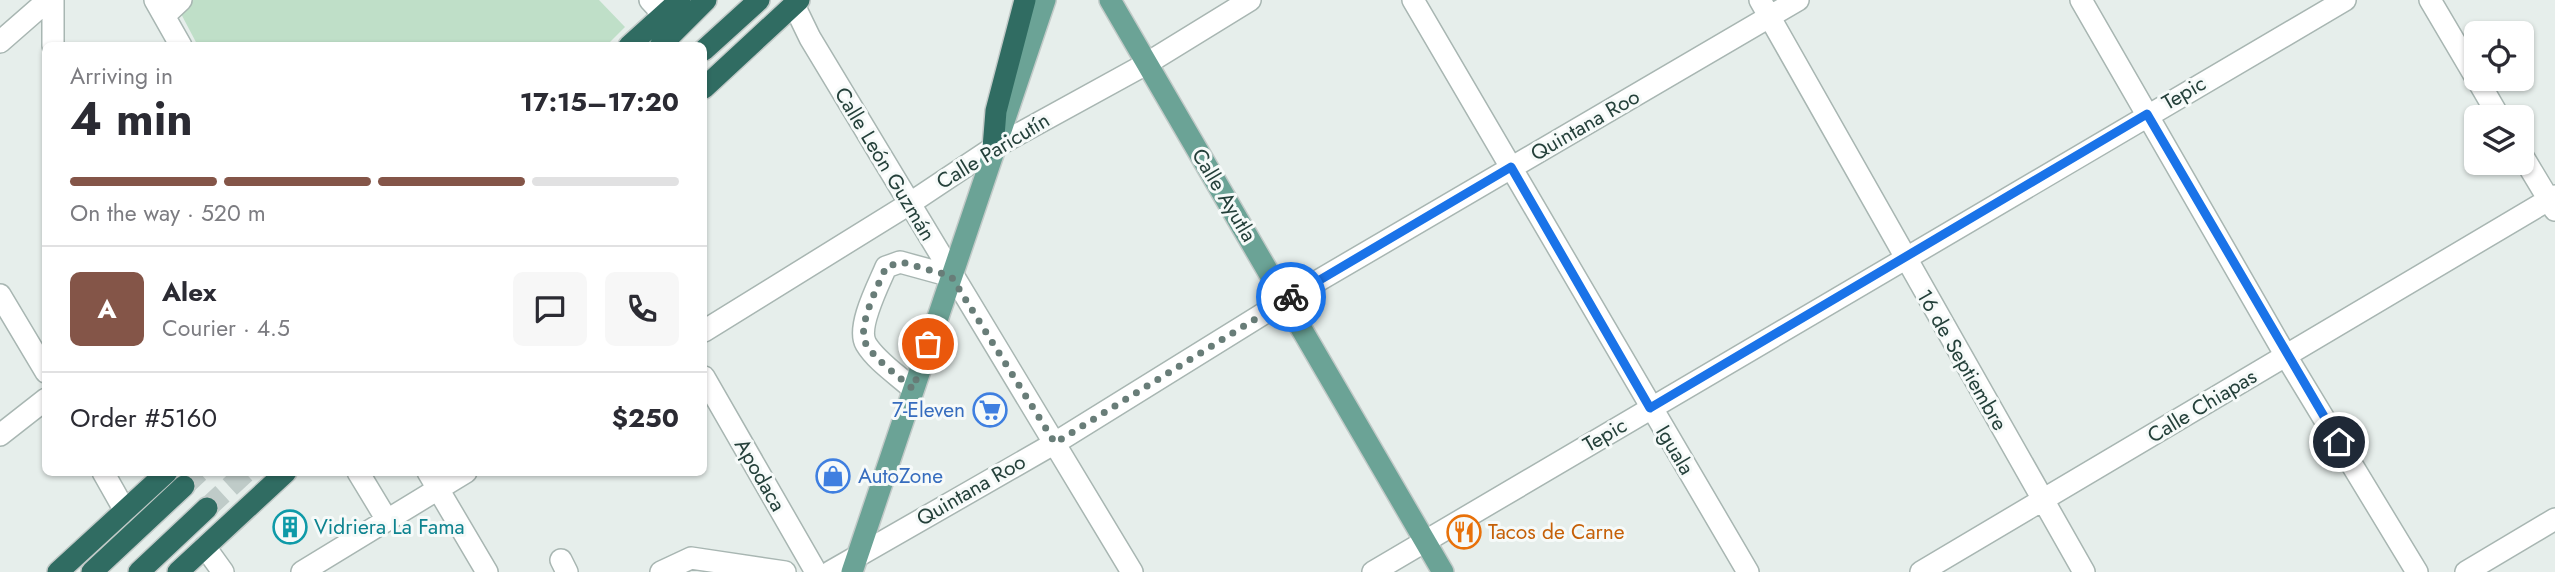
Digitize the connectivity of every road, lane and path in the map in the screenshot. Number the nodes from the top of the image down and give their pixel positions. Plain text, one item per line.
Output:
1 (51, 0) edge
2 (181, 0) edge
3 (680, 0) edge
4 (706, 0) edge
5 (759, 0) edge
6 (1025, 0) edge
7 (1045, 0) edge
8 (1110, 0) edge
9 (1251, 0) edge
10 (1413, 0) edge
11 (1798, 0) edge
12 (2081, 0) edge
13 (2345, 0) edge
14 (2430, 0) edge
15 (797, 3) edge
16 (657, 7) edge
17 (160, 8) edge
18 (1765, 8) edge
19 (0, 42) edge
20 (53, 42) edge
21 (179, 42) edge
22 (632, 42) edge
23 (664, 42) edge
24 (707, 47) edge
25 (2464, 56) edge
26 (1146, 64) junction
27 (707, 85) edge
28 (2147, 114) junction
29 (993, 148) junction
30 (1511, 167) junction
31 (2534, 173) edge
32 (2553, 202) edge
33 (909, 204) junction
34 (1904, 258) junction
35 (951, 276) junction
36 (0, 295) edge
37 (1286, 299) junction
38 (707, 329) edge
39 (2286, 356) junction
40 (42, 365) edge
41 (707, 382) edge
42 (913, 389) junction
43 (42, 402) edge
44 (1650, 408) junction
45 (0, 435) edge
46 (1055, 443) junction
47 (105, 476) edge
48 (163, 476) tunnel mouth
49 (282, 476) edge
50 (360, 476) edge
51 (452, 476) edge
52 (434, 481) edge
53 (184, 486) tunnel mouth
54 (2043, 501) junction
55 (207, 508) tunnel mouth
56 (125, 510) junction
57 (2555, 519) edge
58 (387, 520) junction
59 (1425, 540) junction
60 (205, 547) junction
61 (855, 563) edge
62 (58, 572) edge
63 (92, 572) edge
64 (139, 572) edge
65 (178, 572) edge
66 (223, 572) edge
67 (302, 572) edge
68 (487, 572) edge
69 (661, 572) edge
70 (785, 572) edge
71 (816, 572) edge
72 (830, 572) edge
73 (1132, 572) edge
74 (1373, 572) edge
75 (1443, 572) edge
76 (1748, 572) edge
77 (1921, 572) edge
78 (2084, 572) edge
79 (2417, 572) edge
80 (2466, 572) edge

1 - 19 street
1 - 20 street
2 - 17 street
3 - 16 highway
4 - 23 highway
5 - 24 highway
6 - 29 highway
7 - 29 main road
8 - 26 main road, Calle Ayutla
9 - 26 street, Calle Paricutín
10 - 30 street, Iguala
11 - 18 street, Quintana Roo
12 - 28 street
13 - 28 street, Tepic
14 - 25 street
15 - 27 highway
15 - 33 street, Calle León Guzmán
16 - 22 highway
17 - 21 street
18 - 30 street, Quintana Roo
18 - 34 street, 16 de Septiembre
26 - 29 street, Calle Paricutín
26 - 37 main road, Calle Ayutla
28 - 34 street, Tepic
28 - 39 street
29 - 33 street, Calle Paricutín
29 - 35 main road
30 - 37 street, Quintana Roo
30 - 44 street, Iguala
31 - 32 street
32 - 39 street, Calle Chiapas
33 - 35 street, Calle León Guzmán
33 - 38 street, Calle Paricutín
34 - 44 street, Tepic
34 - 54 street, 16 de Septiembre
35 - 42 main road
35 - 42 street
35 - 46 street, Calle León Guzmán
36 - 40 street
37 - 46 street, Quintana Roo
37 - 59 main road, Calle Ayutla
39 - 54 street, Calle Chiapas
39 - 79 street
41 - 71 street, Apodaca
42 - 61 main road
43 - 45 street
44 - 59 street, Tepic
44 - 76 street, Iguala
46 - 61 street, Quintana Roo
46 - 73 street, Calle León Guzmán
47 - 56 street
48 - 56 highway
49 - 60 highway
50 - 58 street
51 - 52 street
52 - 58 street
52 - 68 street
53 - 63 highway
54 - 77 street, Calle Chiapas
54 - 78 street, 16 de Septiembre
55 - 64 highway
56 - 62 highway
57 - 80 street
58 - 67 street
59 - 74 street, Tepic
59 - 75 main road, Calle Ayutla
60 - 65 highway
60 - 66 street
61 - 72 street, Quintana Roo
69 - 70 street

